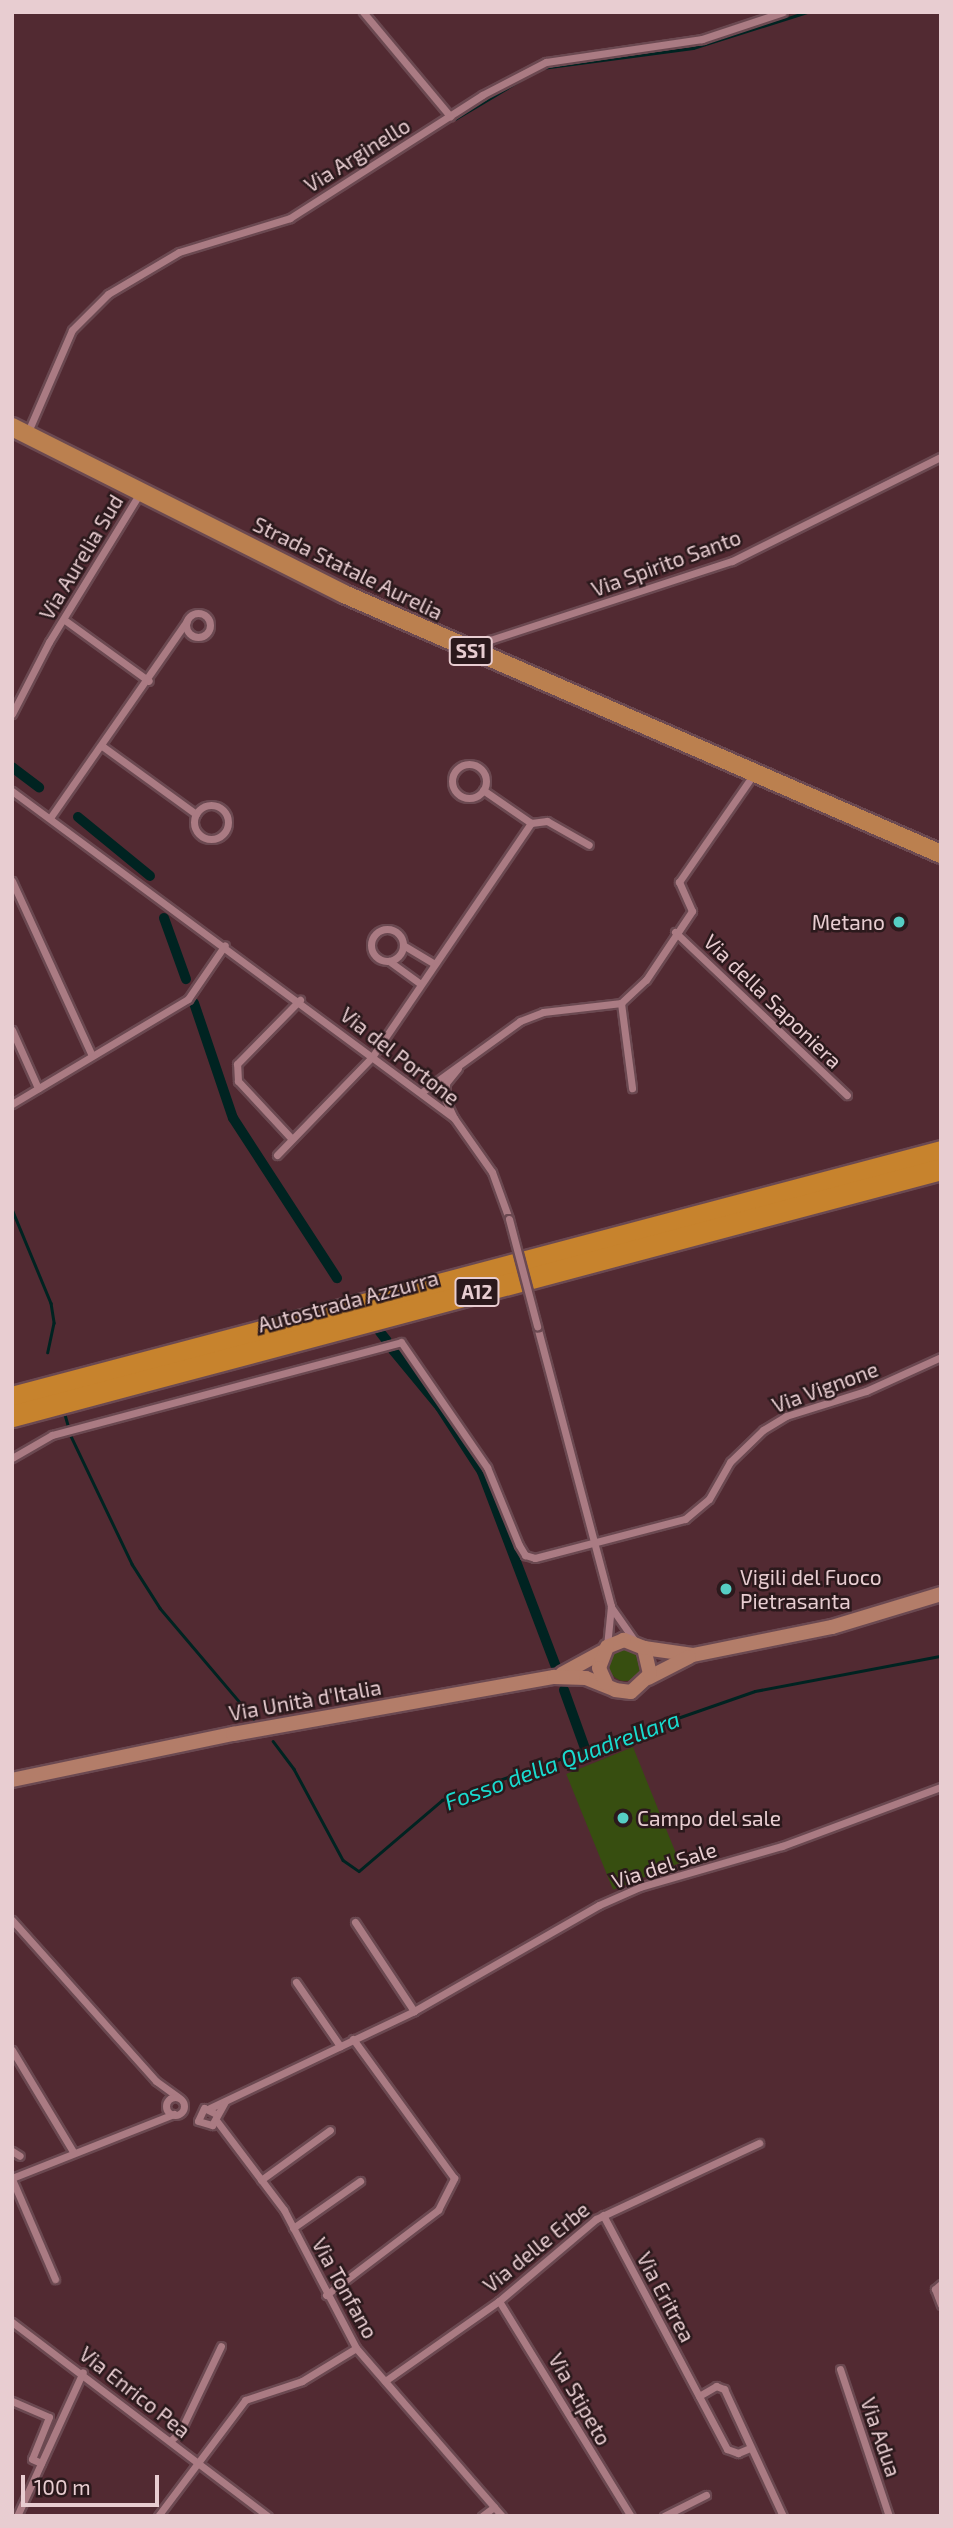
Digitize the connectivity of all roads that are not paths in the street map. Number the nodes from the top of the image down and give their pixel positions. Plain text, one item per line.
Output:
1 (362, 12) edge
2 (783, 12) edge
3 (450, 116) junction
4 (20, 430) edge
5 (941, 457) edge
6 (141, 492) junction
7 (66, 621) junction
8 (186, 622) dead end
9 (477, 654) junction
10 (149, 681) junction
11 (12, 714) edge
12 (102, 746) junction
13 (755, 773) junction
14 (483, 790) junction
15 (12, 791) edge
16 (196, 814) junction
17 (50, 818) junction
18 (531, 823) junction
19 (589, 845) dead end
20 (941, 854) edge
21 (12, 881) edge
22 (676, 932) junction
23 (225, 945) junction
24 (403, 945) junction
25 (389, 961) junction
26 (433, 963) junction
27 (419, 983) junction
28 (300, 1000) junction
29 (621, 1003) junction
30 (12, 1030) edge
31 (92, 1056) junction
32 (372, 1057) junction
33 (465, 1059) junction
34 (38, 1088) junction
35 (632, 1088) dead end
36 (422, 1092) junction
37 (847, 1095) dead end
38 (12, 1104) edge
39 (454, 1118) junction
40 (291, 1138) junction
41 (941, 1151) edge
42 (277, 1155) dead end
43 (941, 1169) edge
44 (941, 1357) edge
45 (12, 1397) edge
46 (12, 1416) edge
47 (12, 1458) edge
48 (594, 1543) junction
49 (941, 1594) edge
50 (611, 1606) junction
51 (640, 1645) junction
52 (605, 1649) junction
53 (693, 1655) junction
54 (554, 1676) junction
55 (648, 1678) junction
56 (606, 1684) junction
57 (12, 1780) edge
58 (941, 1787) edge
59 (12, 1920) edge
60 (355, 1922) dead end
61 (296, 1982) dead end
62 (414, 2011) junction
63 (353, 2039) junction
64 (340, 2046) junction
65 (12, 2050) edge
66 (156, 2081) junction
67 (181, 2100) junction
68 (167, 2104) junction
69 (201, 2109) junction
70 (177, 2114) junction
71 (214, 2114) junction
72 (198, 2121) junction
73 (157, 2123) junction
74 (209, 2127) junction
75 (330, 2130) dead end
76 (224, 2134) junction
77 (759, 2143) dead end
78 (12, 2151) edge
79 (74, 2154) junction
80 (20, 2156) dead end
81 (12, 2178) edge
82 (261, 2180) junction
83 (360, 2181) dead end
84 (603, 2215) junction
85 (293, 2228) junction
86 (55, 2279) dead end
87 (941, 2284) edge
88 (326, 2295) junction
89 (499, 2301) junction
90 (941, 2305) edge
91 (12, 2322) edge
92 (221, 2346) dead end
93 (356, 2348) junction
94 (840, 2369) dead end
95 (83, 2372) junction
96 (385, 2381) junction
97 (699, 2396) junction
98 (12, 2401) edge
99 (170, 2441) junction
100 (750, 2448) junction
101 (197, 2462) junction
102 (41, 2463) junction
103 (706, 2495) dead end
104 (494, 2507) junction
105 (17, 2516) edge
106 (158, 2516) edge
107 (268, 2516) edge
108 (482, 2516) edge
109 (502, 2516) edge
110 (631, 2516) edge
111 (664, 2516) edge
112 (783, 2516) edge
113 (890, 2516) edge

1 - 3 street
2 - 3 street, Via Arginello
3 - 4 street, Via Arginello
4 - 6 main road, Strada Statale Aurelia / SS1
5 - 9 street, Via Spirito Santo
6 - 7 street, Via Aurelia Sud
6 - 9 main road, Strada Statale Aurelia / SS1
7 - 10 street
7 - 11 street, Via Aurelia Sud
8 - 10 street
9 - 13 main road, Strada Statale Aurelia / SS1
10 - 12 street
12 - 16 street
12 - 17 street
13 - 20 main road, Strada Statale Aurelia / SS1
13 - 22 street, Via della Saponiera
14 - 14 street
14 - 18 street
15 - 17 street, Via del Portone
16 - 16 street
17 - 23 street, Via del Portone
18 - 19 street
18 - 26 street
21 - 31 street
22 - 29 street, Via della Saponiera
22 - 37 street, Via della Saponiera
23 - 28 street, Via del Portone
23 - 31 street
24 - 25 street
24 - 25 street
24 - 26 street
25 - 27 street
26 - 27 street
27 - 32 street
28 - 32 street, Via del Portone
28 - 40 street
29 - 33 street
29 - 35 street
30 - 34 street
31 - 34 street
32 - 36 street, Via del Portone
32 - 40 street
33 - 36 street
33 - 39 street
34 - 38 street
36 - 39 street, Via del Portone
39 - 48 street, Via del Portone, bridge
40 - 42 street
41 - 45 highway, Autostrada Azzurra / A12
43 - 46 highway, Autostrada Azzurra / A12
44 - 48 street, Via Vignone
47 - 48 street, Via Vignone
48 - 50 street, Via del Portone
49 - 53 main road
50 - 51 street
50 - 52 street, Via del Portone
51 - 52 main road
51 - 53 main road
51 - 55 main road
52 - 54 main road
52 - 56 main road
53 - 55 main road
54 - 56 main road, Via Unità d'Italia
54 - 57 main road, Via Unità d'Italia
55 - 56 main road
58 - 62 street, Via del Sale
59 - 66 street
60 - 62 street
61 - 64 street
62 - 63 street, Via del Sale
63 - 64 street, Via del Sale
63 - 88 street
64 - 71 street, Via del Sale
65 - 79 street
66 - 67 street
66 - 68 street
67 - 68 street
67 - 69 street
67 - 70 street
68 - 70 street
68 - 73 street
69 - 71 street
69 - 72 street
70 - 72 street
70 - 73 street
71 - 74 street
71 - 76 street, Via Tonfano
72 - 74 street
73 - 79 street
74 - 76 street
75 - 82 street
76 - 82 street, Via Tonfano
77 - 84 street, Via delle Erbe
78 - 80 street
79 - 81 street
81 - 86 street
82 - 85 street, Via Tonfano
83 - 85 street
84 - 89 street, Via delle Erbe
84 - 97 street, Via Eritrea
85 - 88 street, Via Tonfano
87 - 90 street
88 - 93 street, Via Tonfano
89 - 96 street, Via delle Erbe
89 - 110 street, Via Stipeto
91 - 95 street, Via Enrico Pea
92 - 99 street
93 - 96 street, Via Tonfano
93 - 101 street
94 - 113 street, Via Adua
95 - 99 street, Via Enrico Pea
95 - 102 street
96 - 104 street, Via Tonfano
97 - 100 street, Via Eritrea
97 - 100 street
98 - 102 street
99 - 101 street, Via Enrico Pea
100 - 112 street
101 - 106 street
101 - 107 street, Via Enrico Pea
102 - 105 street
103 - 111 street
104 - 108 street
104 - 109 street, Via Tonfano

